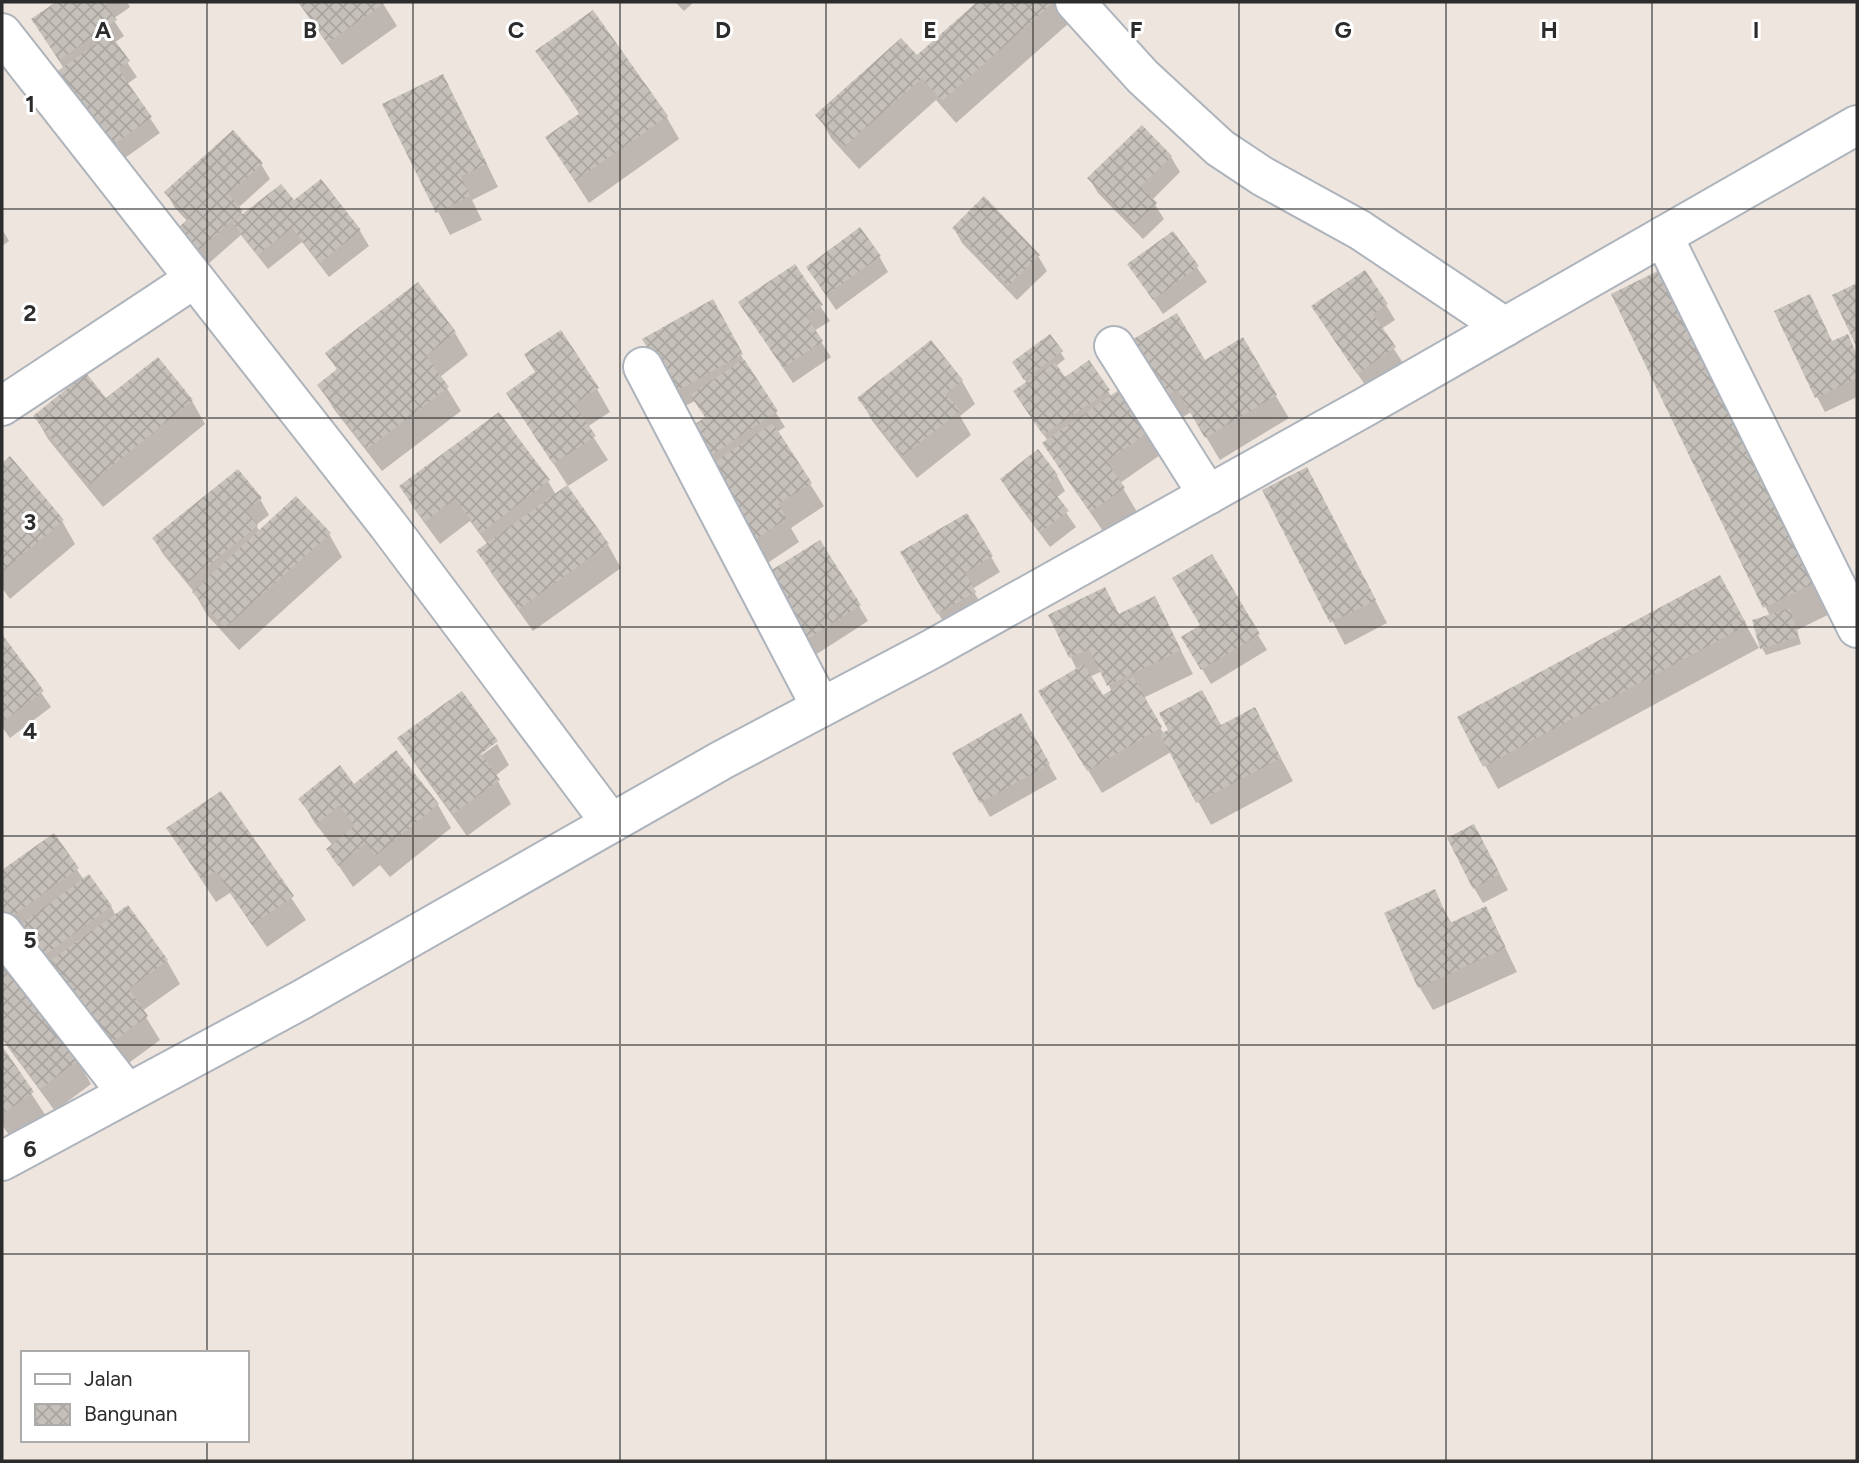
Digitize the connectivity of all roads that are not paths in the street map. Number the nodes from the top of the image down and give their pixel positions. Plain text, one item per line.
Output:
1 (1075, 2) edge
2 (2, 33) edge
3 (1857, 125) edge
4 (1663, 236) junction
5 (194, 279) junction
6 (1505, 327) junction
7 (1114, 346) dead end
8 (643, 367) dead end
9 (2, 406) edge
10 (1208, 495) junction
11 (1857, 628) edge
12 (821, 707) junction
13 (611, 823) junction
14 (2, 932) edge
15 (127, 1093) junction
16 (2, 1161) edge

1 - 6 street
2 - 5 street
3 - 4 street
4 - 6 street
4 - 11 street
5 - 9 street
5 - 13 street
6 - 10 street
7 - 10 street
8 - 12 street
10 - 12 street
12 - 13 street
13 - 15 street
14 - 15 street
15 - 16 street

